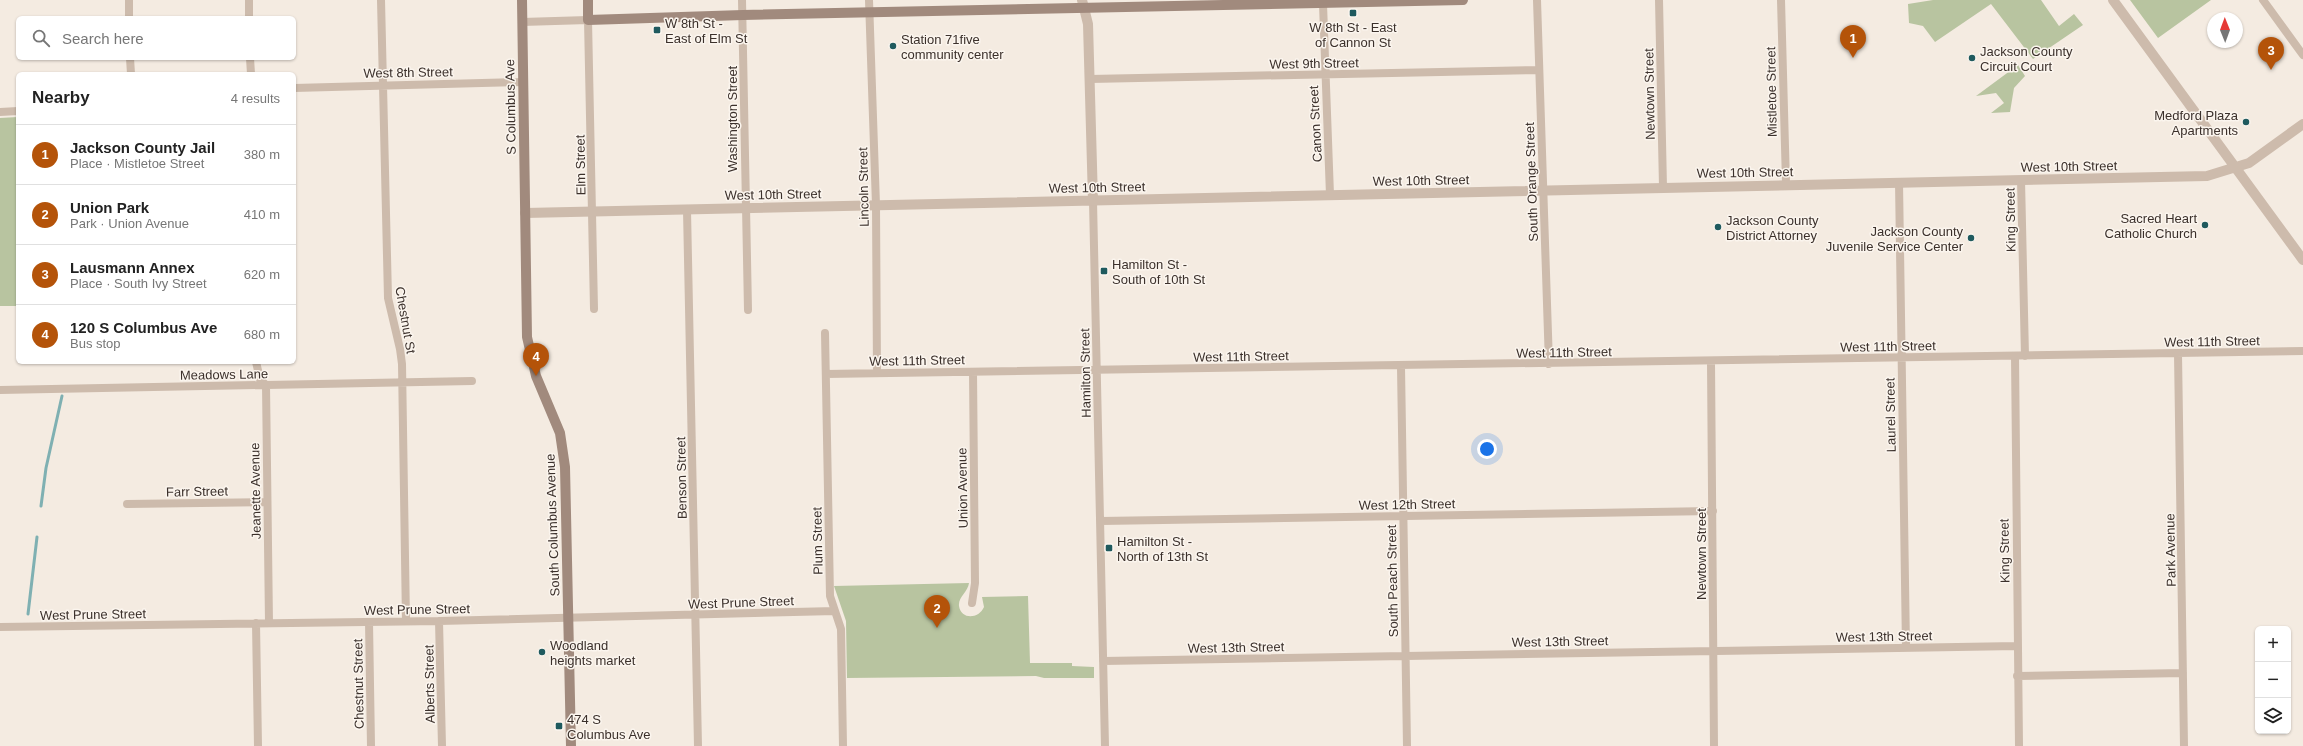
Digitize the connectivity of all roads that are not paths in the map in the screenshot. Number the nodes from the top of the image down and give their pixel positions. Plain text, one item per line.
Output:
1 (129, 0) edge
2 (249, 0) edge
3 (381, 0) edge
4 (522, 0) edge
5 (588, 0) edge
6 (742, 0) edge
7 (869, 0) edge
8 (1420, 0) edge
9 (1464, 0) edge
10 (1537, 0) edge
11 (1659, 0) edge
12 (1781, 0) edge
13 (2113, 0) edge
14 (2263, 0) edge
15 (1323, 4) junction
16 (1083, 5) edge
17 (870, 12) junction
18 (743, 15) junction
19 (129, 16) edge
20 (250, 16) edge
21 (588, 20) junction
22 (522, 22) junction
23 (2303, 55) edge
24 (130, 60) edge
25 (250, 60) edge
26 (1538, 70) junction
27 (131, 72) edge
28 (251, 72) edge
29 (1325, 75) junction
30 (1090, 79) junction
31 (523, 82) junction
32 (384, 86) junction
33 (296, 88) edge
34 (16, 111) edge
35 (0, 112) edge
36 (2303, 124) edge
37 (2236, 169) junction
38 (2021, 180) junction
39 (1899, 182) junction
40 (1786, 184) junction
41 (1663, 186) junction
42 (1544, 190) junction
43 (1330, 195) junction
44 (1093, 201) junction
45 (876, 205) junction
46 (744, 208) junction
47 (687, 210) junction
48 (593, 212) junction
49 (525, 213) junction
50 (2303, 260) edge
51 (594, 309) dead end
52 (748, 310) dead end
53 (825, 333) dead end
54 (2303, 351) edge
55 (2178, 354) junction
56 (2015, 356) junction
57 (2026, 356) junction
58 (1901, 358) junction
59 (1711, 362) junction
60 (256, 364) edge
61 (1549, 364) junction
62 (1401, 367) junction
63 (1098, 370) junction
64 (973, 372) junction
65 (877, 373) junction
66 (826, 374) junction
67 (472, 381) dead end
68 (402, 382) junction
69 (266, 386) junction
70 (0, 390) edge
71 (267, 502) junction
72 (127, 504) dead end
73 (1713, 511) junction
74 (1403, 516) junction
75 (1101, 521) junction
76 (972, 604) dead end
77 (835, 611) junction
78 (694, 615) junction
79 (569, 617) junction
80 (439, 620) junction
81 (406, 621) junction
82 (369, 622) junction
83 (256, 623) junction
84 (269, 623) junction
85 (0, 627) edge
86 (2017, 646) junction
87 (1906, 648) junction
88 (1713, 651) junction
89 (1405, 656) junction
90 (1103, 661) junction
91 (2183, 673) junction
92 (2017, 676) junction
93 (258, 746) edge
94 (371, 746) edge
95 (442, 746) edge
96 (571, 746) edge
97 (698, 746) edge
98 (843, 746) edge
99 (1105, 746) edge
100 (1407, 746) edge
101 (1714, 746) edge
102 (2019, 746) edge
103 (2184, 746) edge

1 - 19 street
2 - 20 street
3 - 32 street, Chestnut St
4 - 22 main road, S Columbus Ave
5 - 21 main road
6 - 18 street, Washington Street
7 - 17 street, Lincoln Street
8 - 9 main road
8 - 15 main road
10 - 26 street, South Orange Street
11 - 41 street, Newtown Street
12 - 40 street, Mistletoe Street
13 - 37 street
14 - 23 street
15 - 16 main road
15 - 29 street, Canon Street
16 - 17 main road
16 - 30 street, Hamilton Street
17 - 18 main road
17 - 45 street, Lincoln Street
18 - 21 main road
18 - 46 street, Washington Street
21 - 22 street
21 - 48 street, Elm Street
22 - 31 main road, S Columbus Ave
24 - 27 street
25 - 28 street
26 - 29 street, West 9th Street
26 - 42 street, South Orange Street
29 - 30 street, West 9th Street
29 - 43 street, Canon Street
30 - 44 street, Hamilton Street
31 - 32 street, West 8th Street
31 - 49 main road, S Columbus Ave
32 - 33 street, West 8th Street
32 - 68 street, Chestnut St
34 - 35 street
36 - 37 street, West 10th Street
37 - 38 street, West 10th Street
37 - 50 street
38 - 39 street, West 10th Street
38 - 57 street, King Street
39 - 40 street, West 10th Street
39 - 58 street, Laurel Street
40 - 41 street, West 10th Street
41 - 42 street, West 10th Street
42 - 43 street, West 10th Street
42 - 61 street, South Orange Street
43 - 44 street, West 10th Street
44 - 45 street, West 10th Street
44 - 63 street, Hamilton Street
45 - 46 street, West 10th Street
45 - 65 street, Lincoln Street
46 - 47 street, West 10th Street
46 - 52 street, Washington Street
47 - 48 street, West 10th Street
47 - 78 street, Benson Street
48 - 49 street, West 10th Street
48 - 51 street, Elm Street
49 - 79 main road, South Columbus Avenue
53 - 66 street, Plum Street
54 - 55 street, West 11th Street
55 - 57 street, West 11th Street
55 - 91 street, Park Avenue
56 - 57 street, West 11th Street
56 - 58 street, West 11th Street
56 - 86 street, King Street
58 - 59 street, West 11th Street
58 - 87 street, Laurel Street
59 - 61 street, West 11th Street
59 - 73 street, Newtown Street
60 - 69 street, Jeanette Avenue
61 - 62 street, West 11th Street
62 - 63 street, West 11th Street
62 - 74 street, South Peach Street
63 - 64 street, West 11th Street
63 - 75 street, Hamilton Street
64 - 65 street, West 11th Street
64 - 76 street, Union Avenue
65 - 66 street, West 11th Street
66 - 77 street, Plum Street
67 - 68 street, Meadows Lane
68 - 69 street, Meadows Lane
68 - 81 street, Chestnut St
69 - 70 street, Meadows Lane
69 - 71 street, Jeanette Avenue
71 - 72 street, Farr Street
71 - 84 street, Jeanette Avenue
73 - 74 street, West 12th Street
73 - 88 street, Newtown Street
74 - 75 street, West 12th Street
74 - 89 street, South Peach Street
75 - 90 street, Hamilton Street
77 - 78 street, West Prune Street
77 - 98 street, Plum Street
78 - 79 street, West Prune Street
78 - 97 street, Benson Street
79 - 80 street, West Prune Street
79 - 96 main road, South Columbus Avenue
80 - 81 street, West Prune Street
80 - 95 street, Alberts Street
81 - 82 street, West Prune Street
82 - 84 street, West Prune Street
82 - 94 street, Chestnut Street
83 - 84 street, West Prune Street
83 - 85 street, West Prune Street
83 - 93 street
86 - 87 street, West 13th Street
86 - 92 street, King Street
87 - 88 street, West 13th Street
88 - 89 street, West 13th Street
88 - 101 street, Newtown Street
89 - 90 street, West 13th Street
89 - 100 street, South Peach Street
90 - 99 street, Hamilton Street
91 - 92 street
91 - 103 street, Park Avenue
92 - 102 street, King Street

